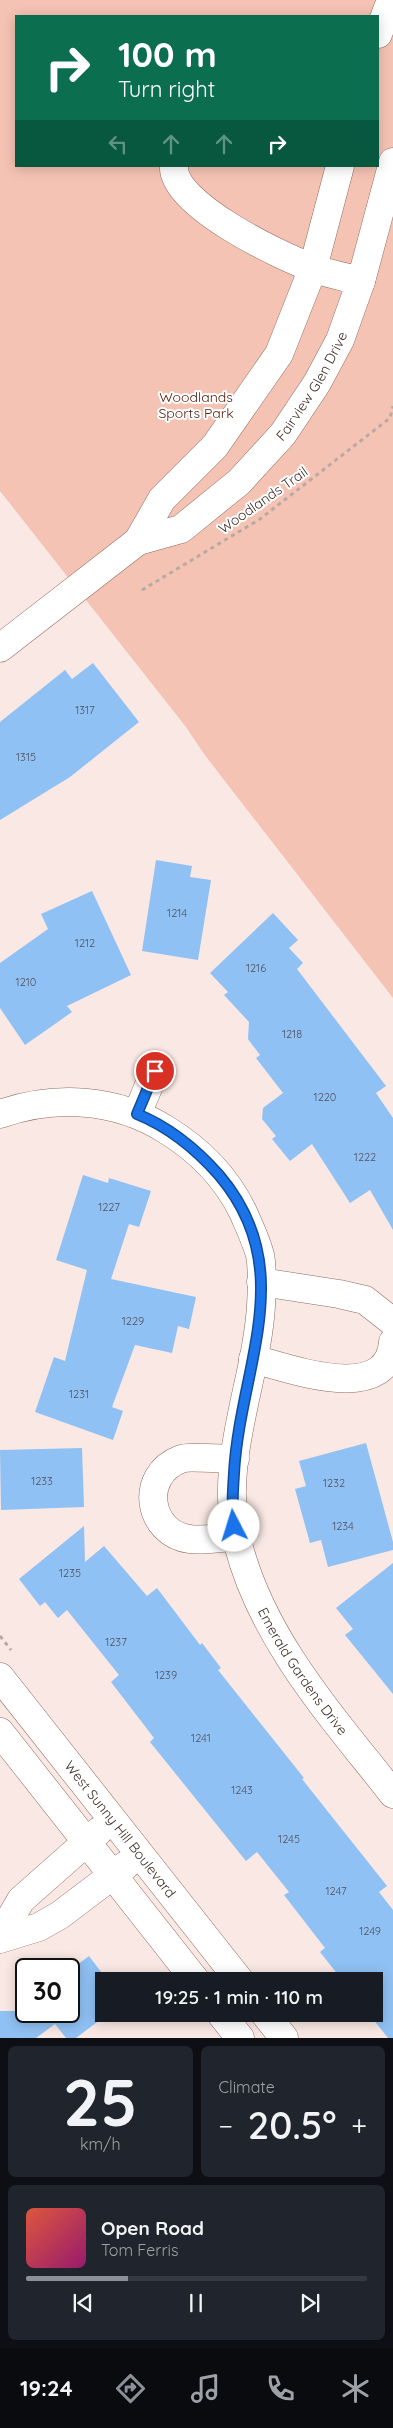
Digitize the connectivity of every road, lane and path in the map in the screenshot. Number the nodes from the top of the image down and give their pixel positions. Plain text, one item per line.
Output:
1 (391, 0) edge
2 (379, 31) edge
3 (393, 162) edge
4 (174, 167) edge
5 (340, 167) edge
6 (313, 268) junction
7 (361, 281) junction
8 (393, 406) edge
9 (391, 417) edge
10 (138, 541) junction
11 (142, 590) dead end
12 (0, 648) edge
13 (155, 1071) dead end
14 (0, 1114) edge
15 (137, 1114) junction
16 (261, 1282) junction
17 (393, 1322) edge
18 (393, 1342) edge
19 (253, 1359) junction
20 (235, 1459) junction
21 (236, 1536) junction
22 (0, 1677) edge
23 (0, 1732) edge
24 (393, 1794) edge
25 (111, 1819) junction
26 (86, 1843) junction
27 (139, 1855) junction
28 (112, 1876) junction
29 (0, 1938) edge
30 (189, 1972) edge
31 (233, 1972) edge
32 (228, 2022) edge
33 (271, 2022) edge
34 (240, 2038) edge
35 (284, 2038) edge

1 - 2 street
3 - 7 street, Fairview Glen Drive
4 - 6 street
5 - 6 street, Fairview Glen Drive
6 - 7 street
6 - 10 street, Fairview Glen Drive
7 - 10 street, Fairview Glen Drive
8 - 9 path, Woodlands Trail
9 - 11 path, Woodlands Trail
10 - 12 street, Fairview Glen Drive
13 - 15 street
14 - 15 street, Emerald Gardens Drive
15 - 16 street, Emerald Gardens Drive
16 - 17 street
16 - 19 street, Emerald Gardens Drive
18 - 19 street
19 - 20 street, Emerald Gardens Drive
20 - 21 street, Emerald Gardens Drive
20 - 21 street
21 - 24 street, Emerald Gardens Drive
22 - 25 street, West Sunny Hill Boulevard
23 - 26 street
25 - 26 street
25 - 27 street, West Sunny Hill Boulevard
26 - 28 street
26 - 29 street
27 - 28 street
27 - 31 street, West Sunny Hill Boulevard
28 - 29 street
28 - 30 street
32 - 34 street
33 - 35 street

